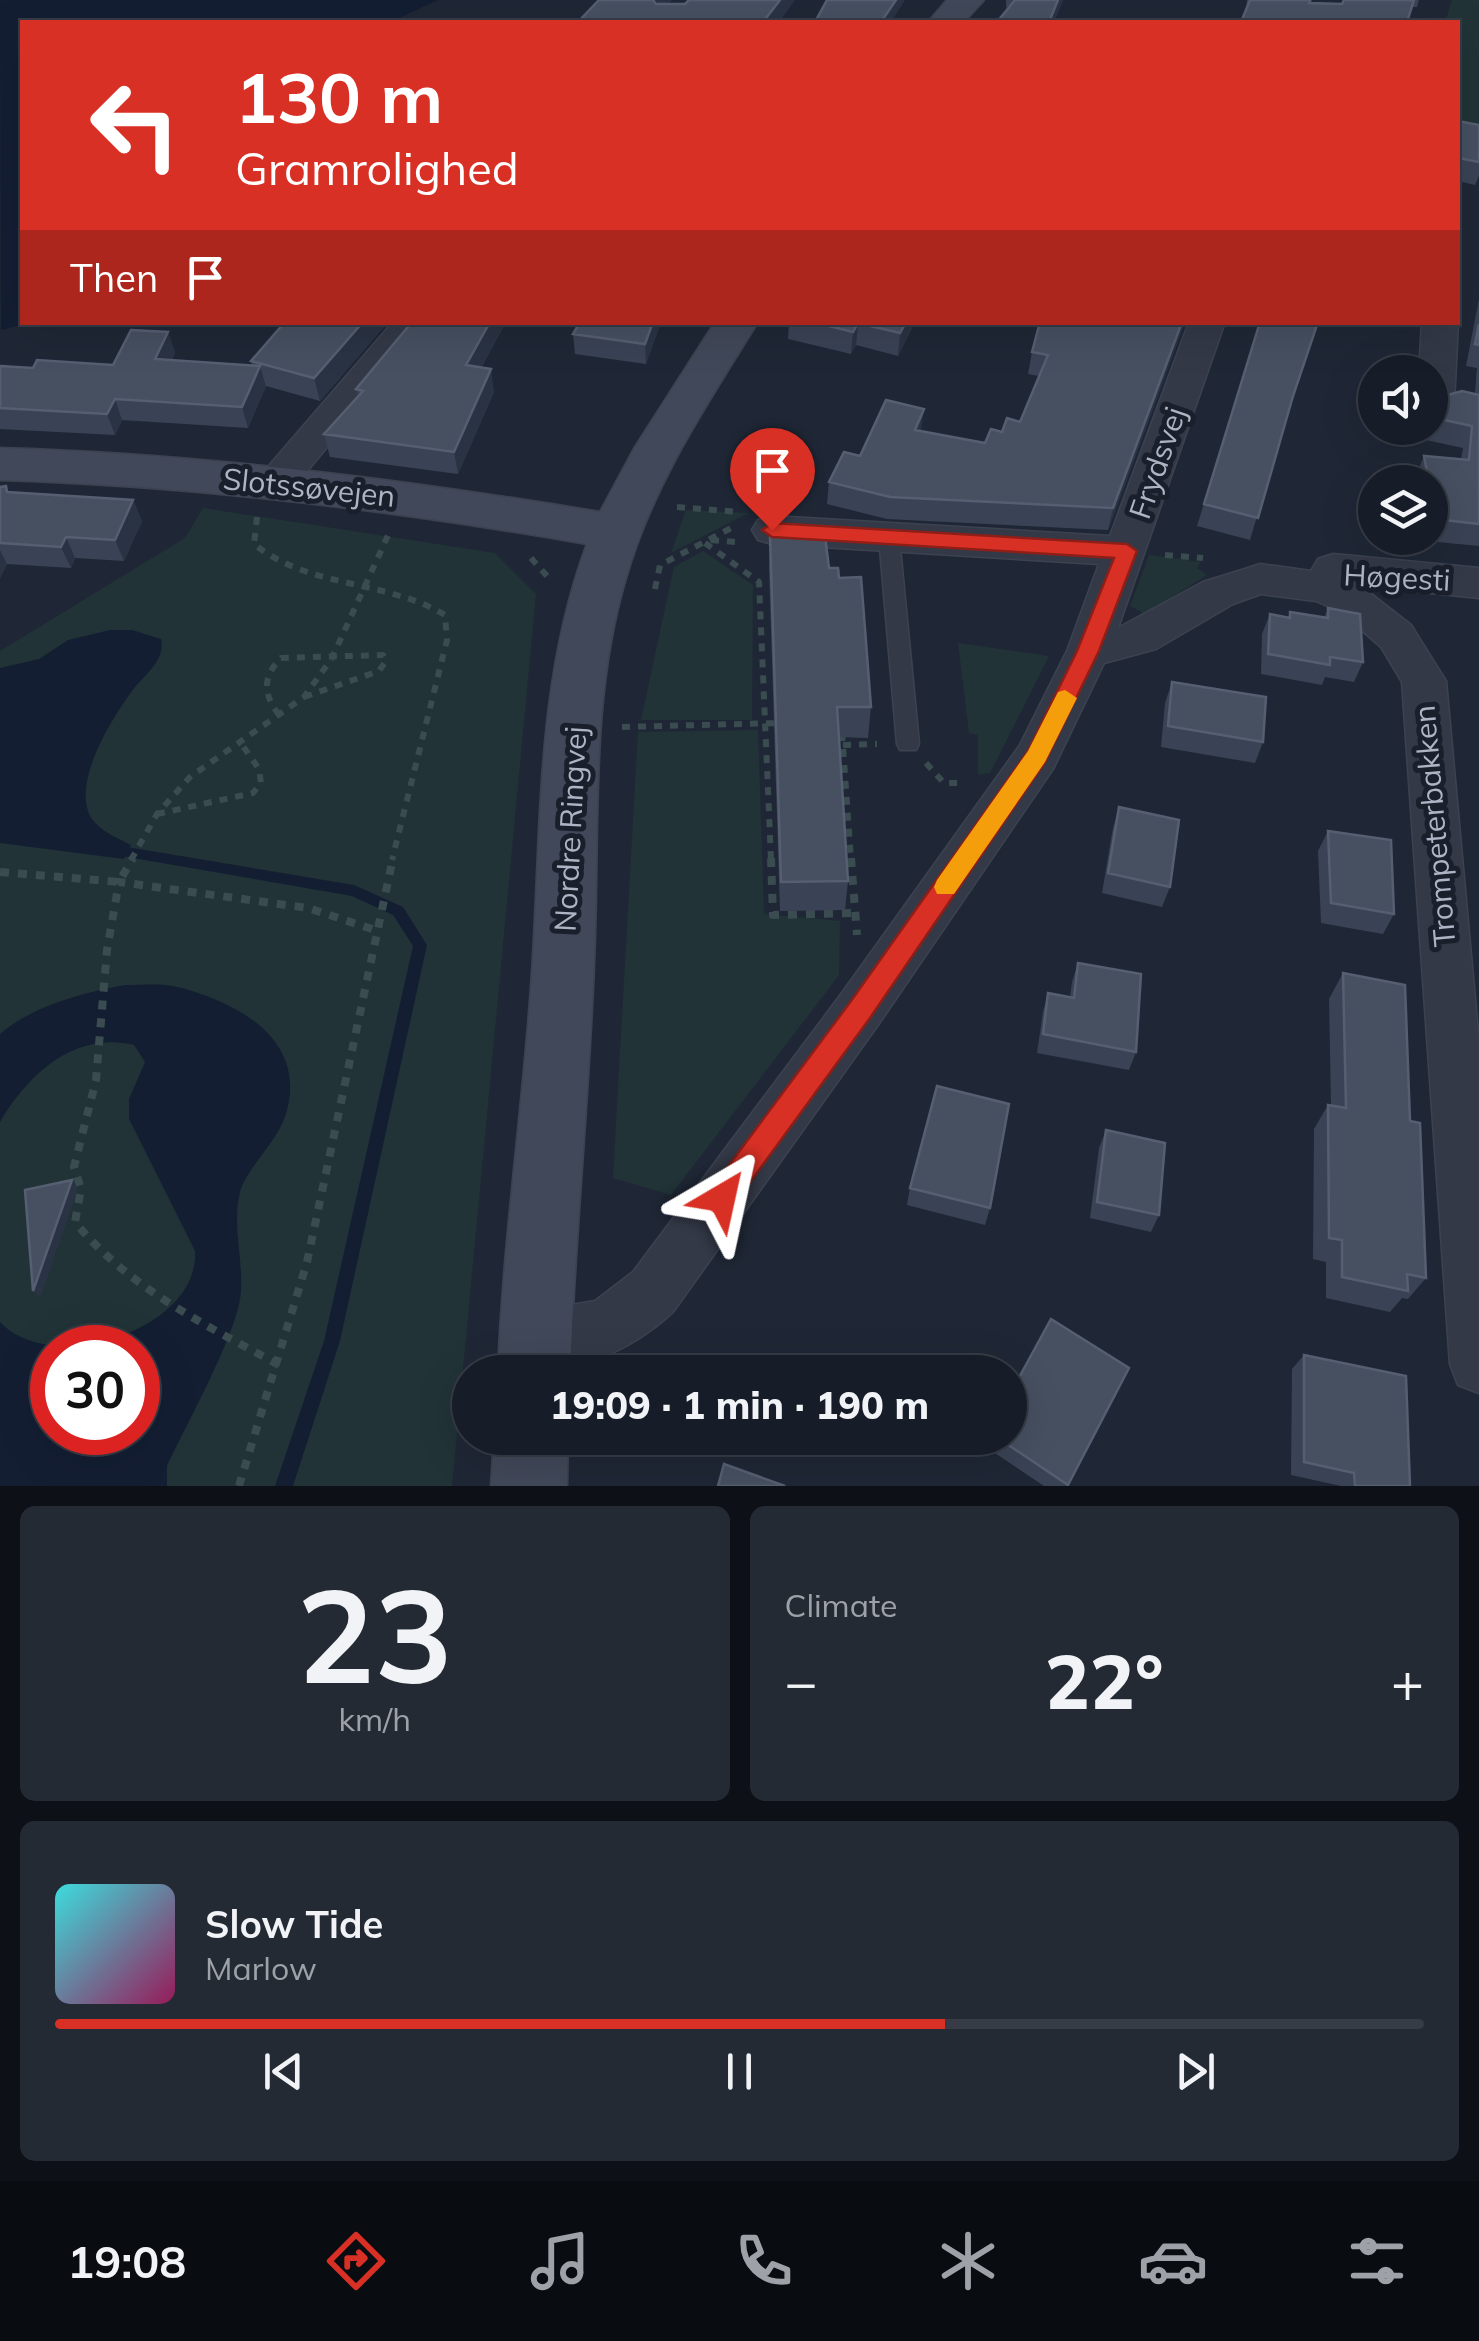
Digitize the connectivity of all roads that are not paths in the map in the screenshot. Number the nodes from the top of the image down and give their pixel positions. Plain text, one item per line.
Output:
1 (967, 0) edge
2 (947, 20) edge
3 (409, 325) edge
4 (735, 325) edge
5 (1206, 325) edge
6 (1440, 325) edge
7 (1438, 355) edge
8 (0, 464) edge
9 (275, 484) junction
10 (622, 518) junction
11 (757, 522) road end
12 (889, 537) junction
13 (1127, 551) junction
14 (1479, 583) edge
15 (1322, 586) junction
16 (1088, 651) junction
17 (908, 744) road end
18 (535, 1355) edge
19 (538, 1355) edge
20 (1479, 1364) edge
21 (530, 1455) edge
22 (529, 1486) edge

1 - 2 main road
3 - 9 street
4 - 10 main road, Nordre Ringvej
5 - 13 street, Frydsvej
6 - 7 street
8 - 9 main road, Slotssøvejen
9 - 10 main road, Slotssøvejen
10 - 18 main road, Nordre Ringvej
11 - 12 street
12 - 13 street
12 - 17 lane
13 - 16 street, Frydsvej
14 - 15 street, Høgesti
15 - 16 street, Trompeterbakken
15 - 20 street, Trompeterbakken
16 - 19 street, Frydsvej
21 - 22 main road

